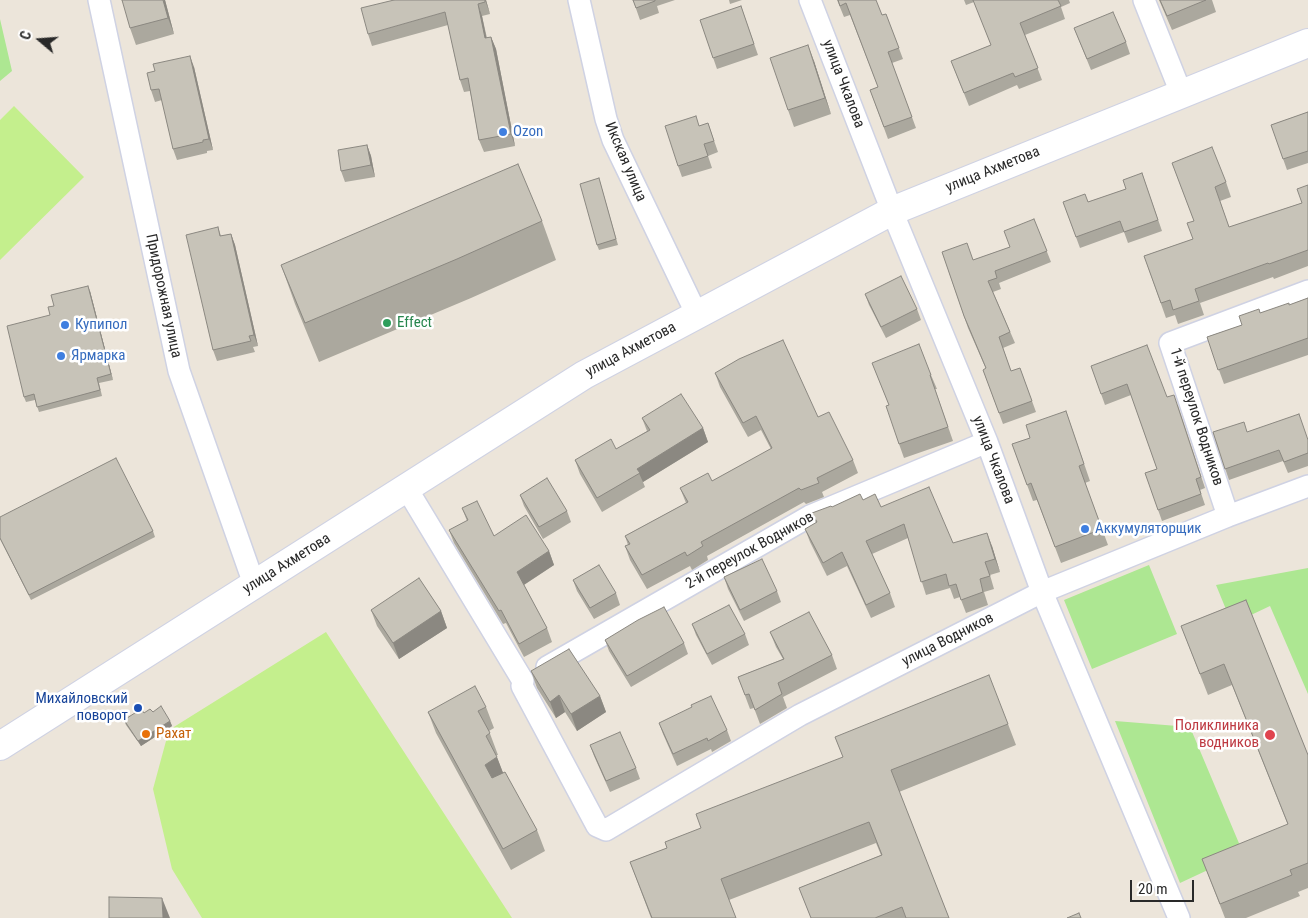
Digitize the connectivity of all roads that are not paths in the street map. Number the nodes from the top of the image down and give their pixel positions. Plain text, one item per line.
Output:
1 (99, 0) edge
2 (579, 0) edge
3 (810, 0) edge
4 (1144, 0) edge
5 (1308, 43) edge
6 (1181, 93) junction
7 (892, 211) junction
8 (1308, 291) edge
9 (697, 314) junction
10 (987, 442) junction
11 (1308, 486) edge
12 (407, 489) junction
13 (1228, 516) junction
14 (254, 584) junction
15 (1042, 592) junction
16 (523, 681) junction
17 (0, 746) edge
18 (1179, 918) edge

1 - 14 street, Придорожная улица
2 - 9 street, Икская улица
3 - 7 street, улица Чкалова
4 - 6 street
5 - 6 main road, улица Ахметова
6 - 7 main road, улица Ахметова
7 - 9 main road, улица Ахметова
7 - 10 street, улица Чкалова
8 - 13 street, 1-й переулок Водников
9 - 12 main road, улица Ахметова
10 - 15 street, улица Чкалова
10 - 16 street, 2-й переулок Водников
11 - 13 street, улица Водников
12 - 14 main road, улица Ахметова
12 - 16 street
13 - 15 street, улица Водников
14 - 17 main road, улица Ахметова
15 - 16 street, улица Водников
15 - 18 street, улица Чкалова

